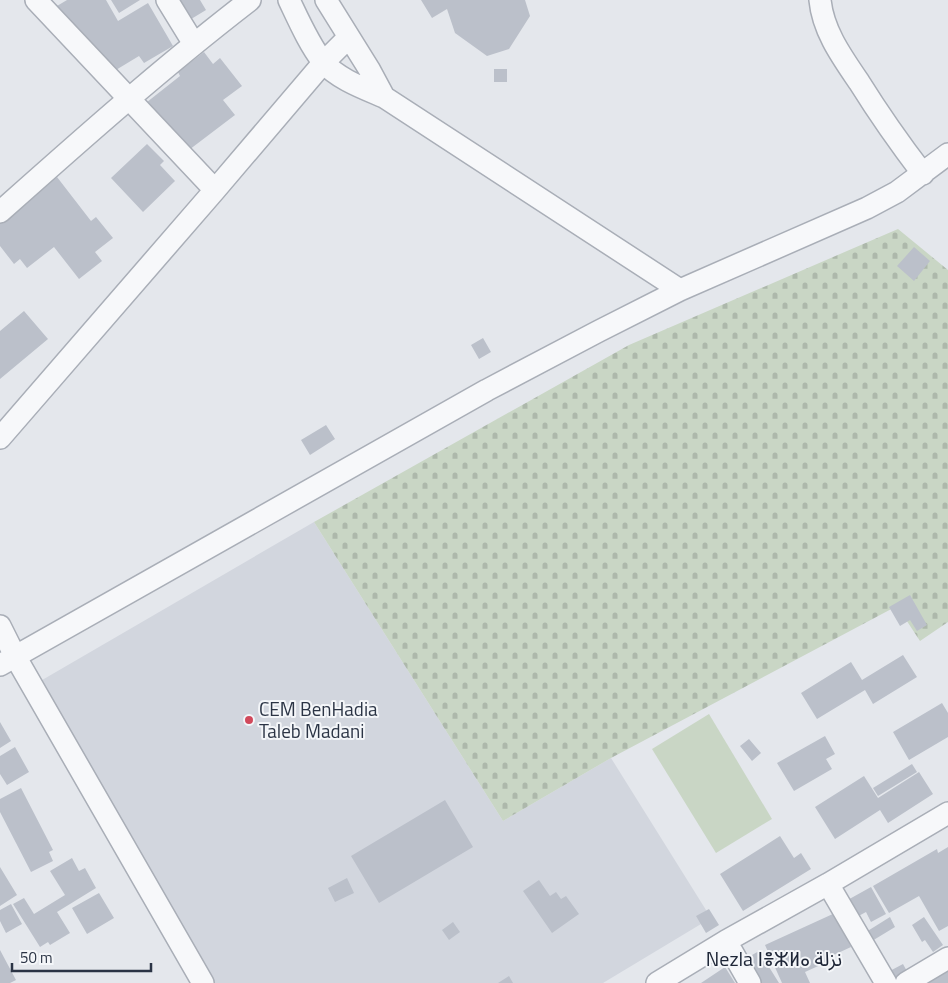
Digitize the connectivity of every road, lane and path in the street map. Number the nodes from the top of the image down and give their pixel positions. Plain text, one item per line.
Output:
1 (167, 0) edge
2 (250, 0) edge
3 (289, 0) edge
4 (326, 0) edge
5 (820, 0) edge
6 (41, 1) edge
7 (348, 38) junction
8 (194, 44) junction
9 (324, 62) junction
10 (384, 97) junction
11 (128, 98) junction
12 (948, 154) edge
13 (923, 174) junction
14 (215, 190) junction
15 (0, 212) edge
16 (680, 290) junction
17 (0, 438) edge
18 (0, 626) edge
19 (7, 660) edge
20 (948, 814) edge
21 (828, 884) junction
22 (726, 941) junction
23 (948, 958) edge
24 (203, 983) edge
25 (657, 983) edge
26 (750, 983) edge
27 (886, 983) edge
28 (906, 983) edge

1 - 8 street
2 - 8 street
3 - 9 street
4 - 7 street
5 - 13 street
6 - 11 street
7 - 9 street
7 - 10 street
8 - 11 street
9 - 10 street
9 - 14 street
10 - 16 street
11 - 14 street
11 - 15 street
12 - 13 street
13 - 16 street
14 - 17 street
16 - 19 street
18 - 19 street
19 - 24 street
20 - 21 street
21 - 22 street
21 - 27 street
22 - 25 street
22 - 26 street
23 - 28 street

